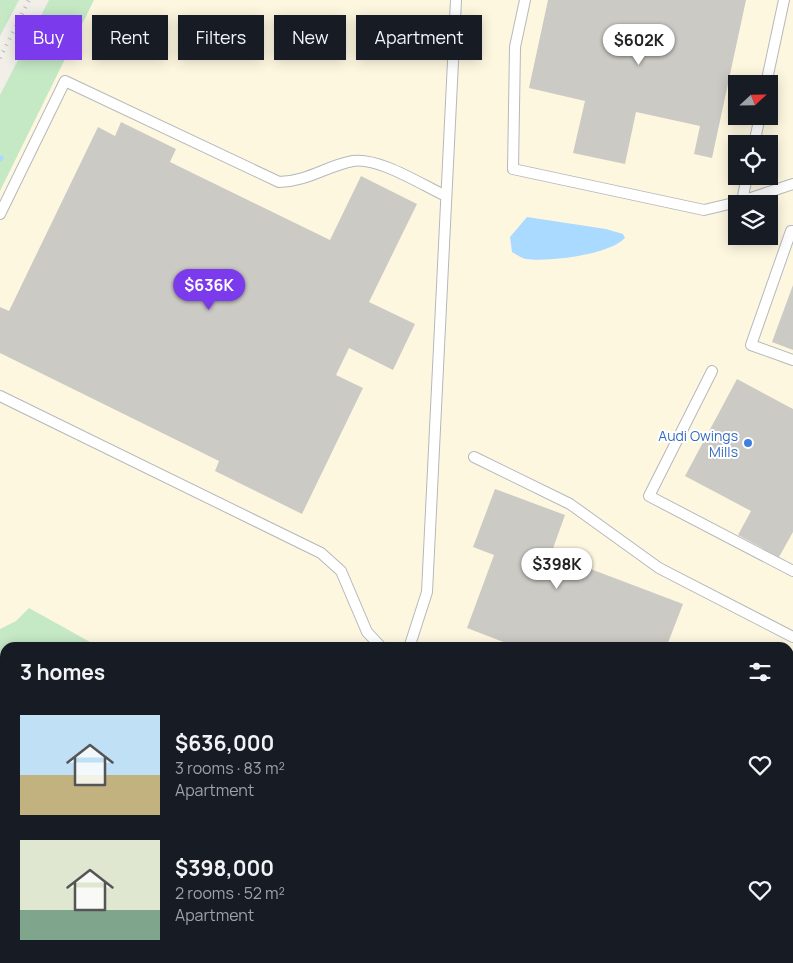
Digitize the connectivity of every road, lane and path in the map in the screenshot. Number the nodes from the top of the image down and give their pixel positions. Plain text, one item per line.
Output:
1 (456, 0) edge
2 (525, 0) edge
3 (784, 0) edge
4 (768, 75) edge
5 (793, 184) edge
6 (758, 195) edge
7 (446, 196) junction
8 (728, 204) edge
9 (0, 214) edge
10 (793, 231) edge
11 (793, 360) edge
12 (712, 371) dead end
13 (0, 396) edge
14 (474, 457) dead end
15 (793, 571) edge
16 (793, 637) edge
17 (377, 642) edge
18 (411, 642) edge

1 - 7 lane
2 - 8 lane
3 - 4 lane
5 - 6 lane
7 - 9 lane
7 - 18 lane
10 - 11 lane
12 - 15 lane
13 - 17 lane
14 - 16 lane

